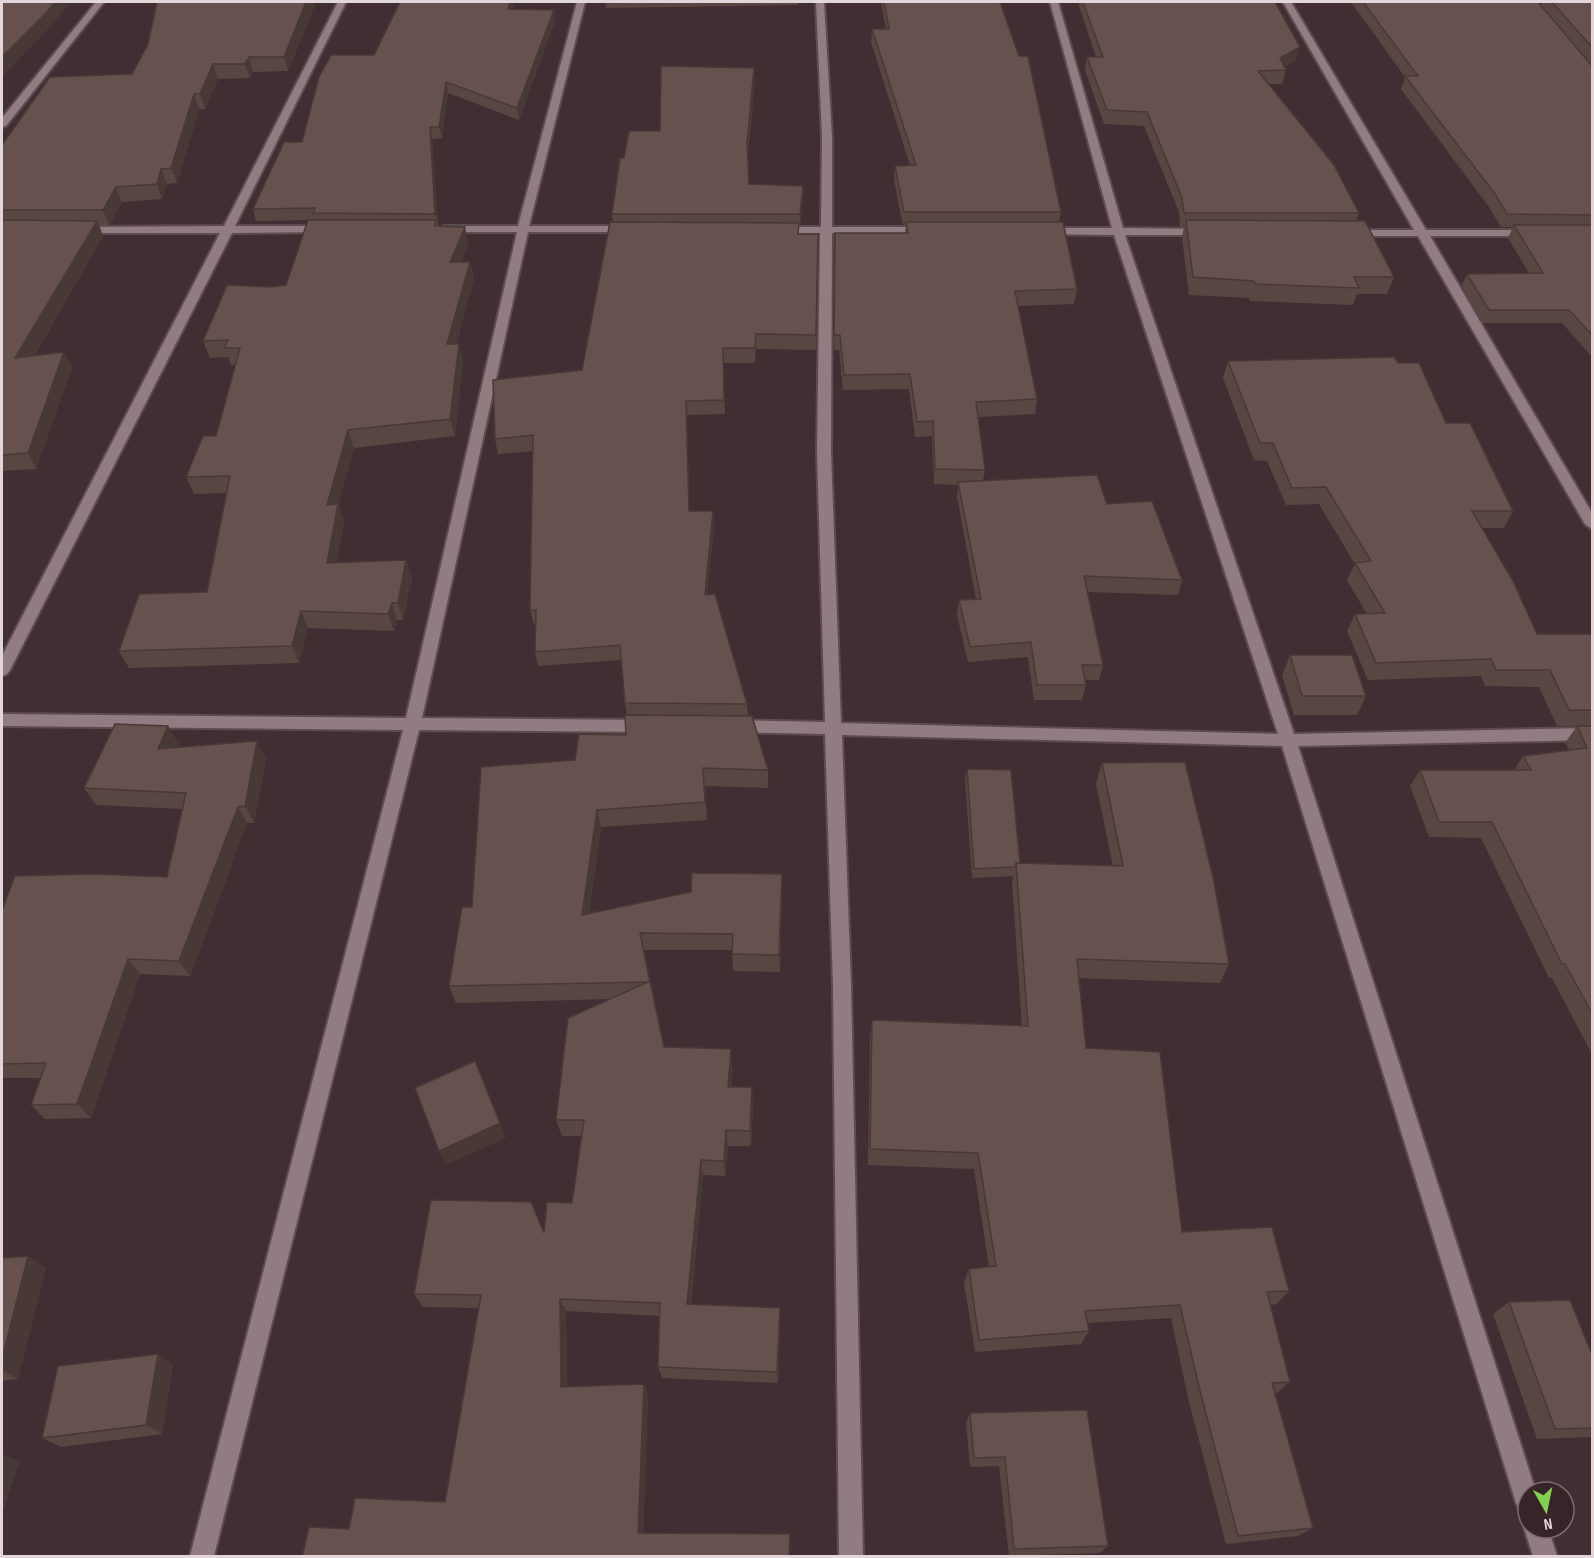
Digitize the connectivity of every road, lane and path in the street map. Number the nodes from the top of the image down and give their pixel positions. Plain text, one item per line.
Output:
1 (100, 2) edge
2 (342, 2) edge
3 (581, 2) edge
4 (820, 2) edge
5 (1054, 2) edge
6 (1287, 2) edge
7 (2, 124) edge
8 (228, 229) junction
9 (334, 229) edge
10 (429, 229) edge
11 (523, 229) junction
12 (640, 229) edge
13 (61, 230) edge
14 (768, 230) edge
15 (827, 230) junction
16 (943, 231) edge
17 (1036, 231) edge
18 (1118, 231) junction
19 (1223, 232) edge
20 (1340, 232) edge
21 (1422, 233) junction
22 (1547, 233) edge
23 (1593, 524) edge
24 (2, 670) edge
25 (2, 720) edge
26 (413, 723) junction
27 (659, 726) edge
28 (717, 726) edge
29 (834, 727) junction
30 (1593, 734) edge
31 (1288, 740) junction
32 (1521, 1480) edge
33 (1540, 1540) edge
34 (202, 1557) edge
35 (851, 1557) edge
36 (1545, 1557) edge

1 - 7 street
2 - 8 street
3 - 11 street
4 - 15 street
5 - 18 street
6 - 21 street
8 - 9 street
8 - 13 street
8 - 24 street
10 - 11 street
11 - 12 street
11 - 26 street
14 - 15 street
15 - 16 street
15 - 29 street
17 - 18 street
18 - 19 street
18 - 31 street
20 - 21 street
21 - 22 street
21 - 23 street
25 - 26 street
26 - 27 street
26 - 34 street
28 - 29 street
29 - 31 street
29 - 35 street
30 - 31 street
31 - 32 street
33 - 36 street

